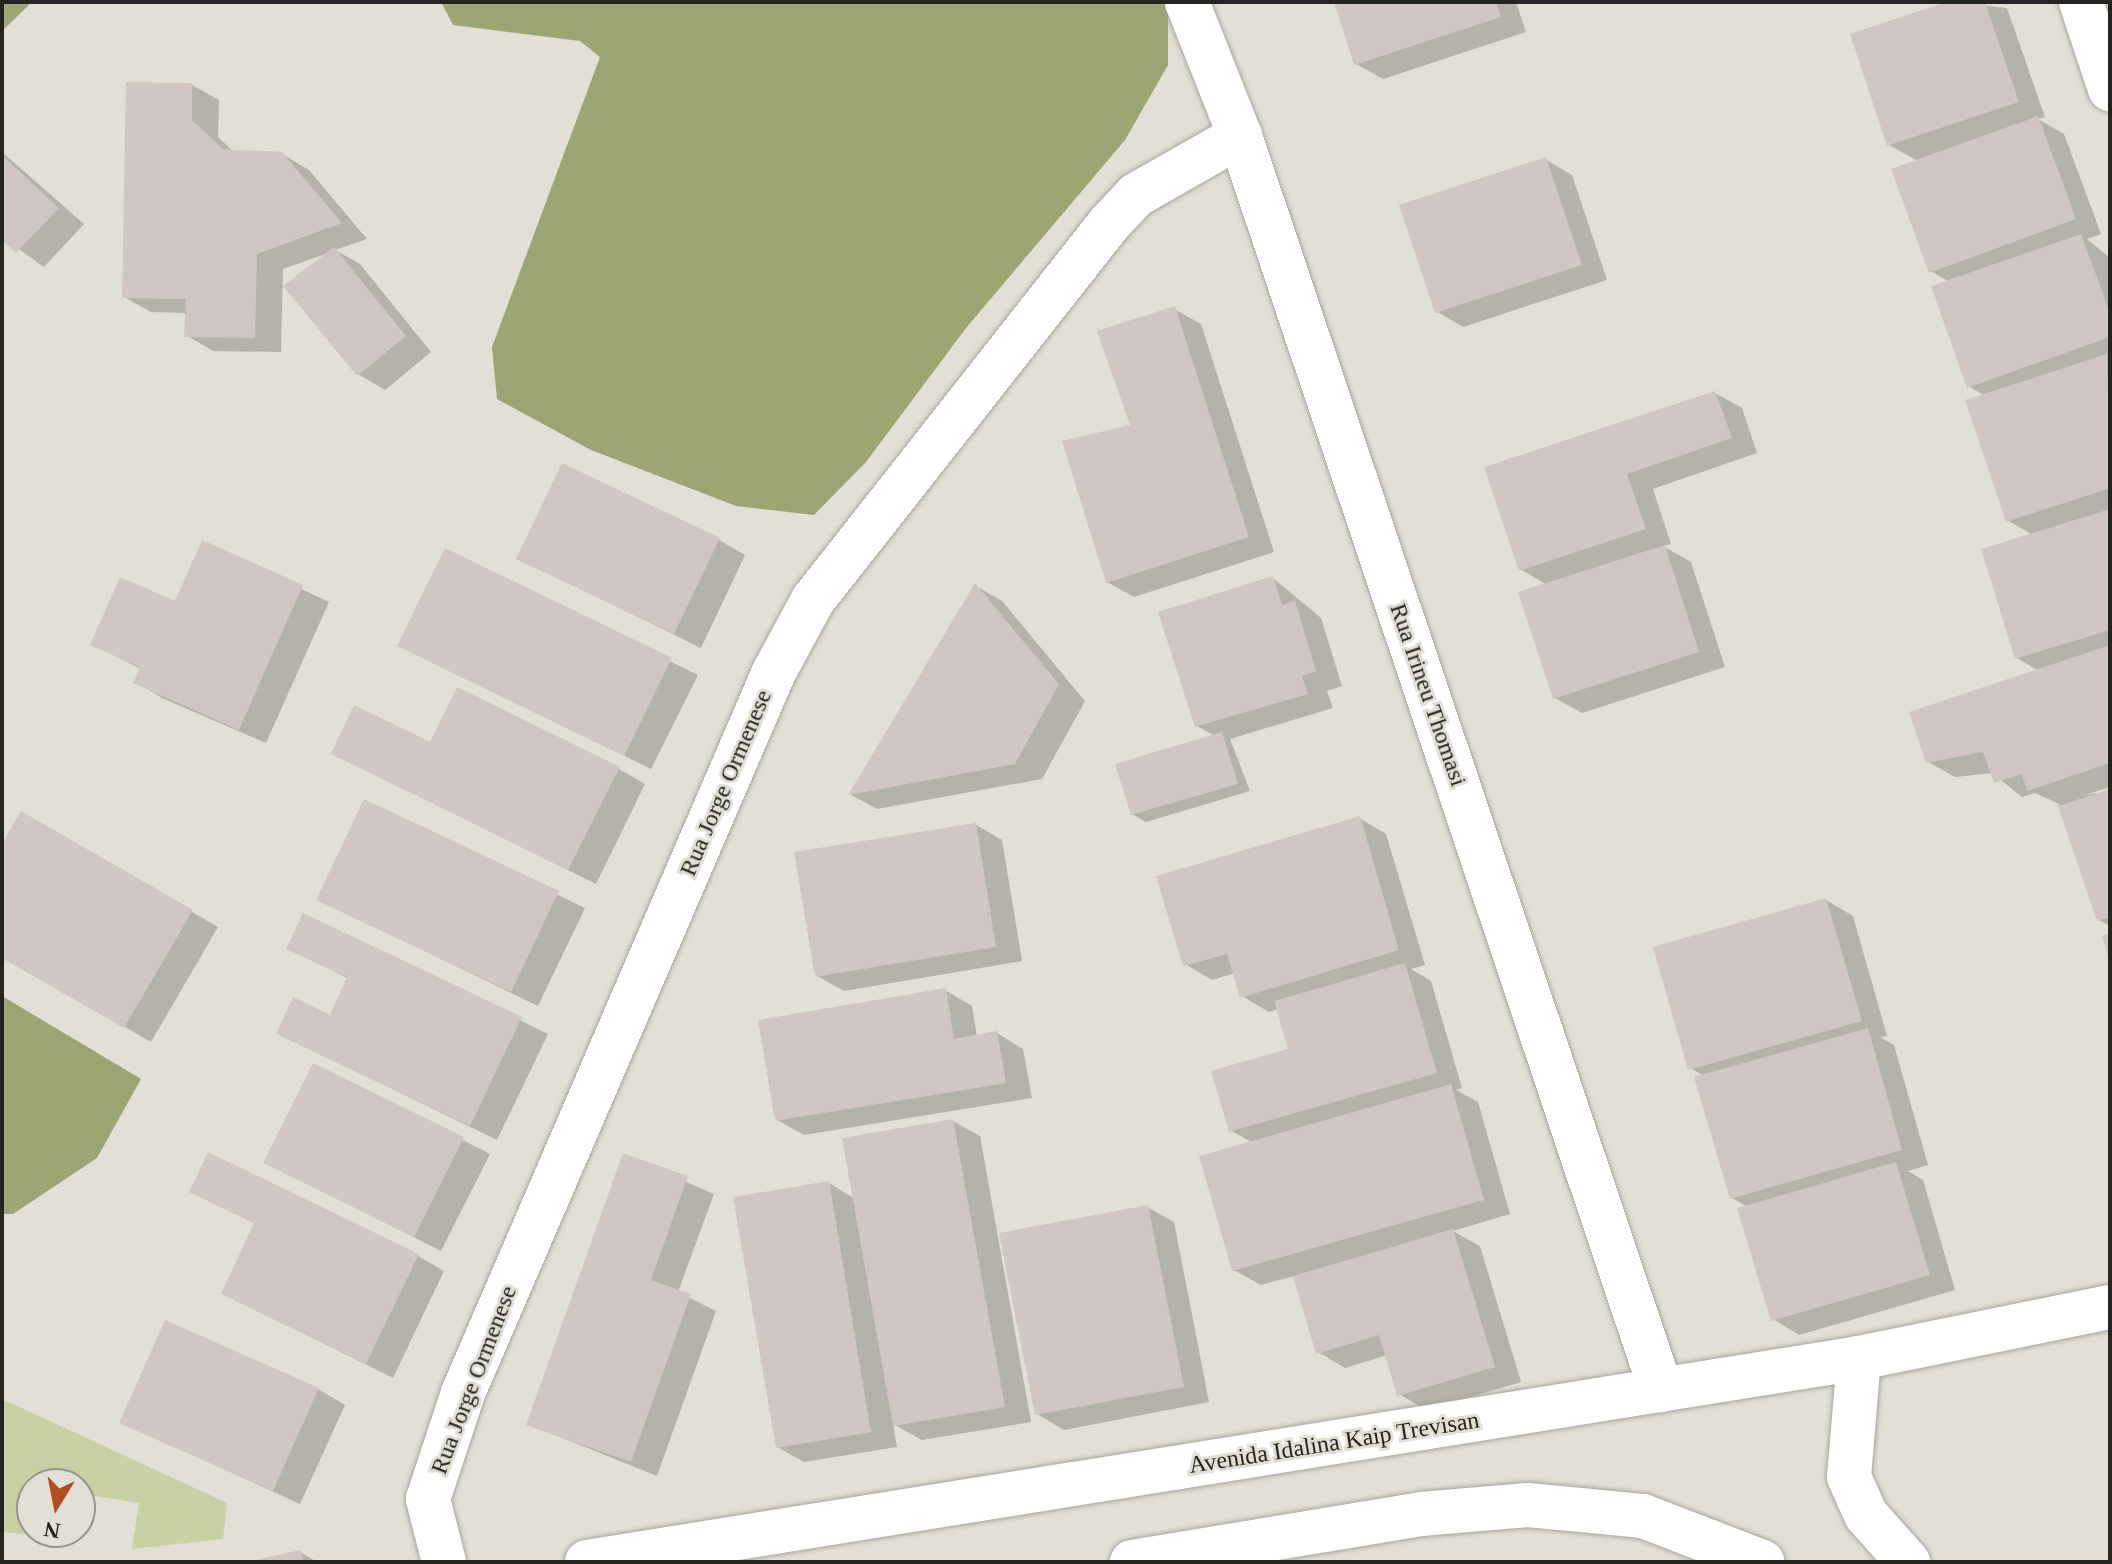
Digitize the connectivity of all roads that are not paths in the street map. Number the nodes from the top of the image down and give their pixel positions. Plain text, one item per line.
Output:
1 (1187, 2) edge
2 (2081, 2) edge
3 (2110, 89) edge
4 (1240, 136) junction
5 (2110, 1307) edge
6 (1859, 1358) junction
7 (1661, 1390) junction
8 (444, 1562) edge
9 (587, 1562) edge
10 (1132, 1562) edge
11 (1762, 1562) edge
12 (1908, 1562) edge

1 - 4 street, Rua Irineu Thomasi
2 - 3 street
4 - 7 street, Rua Irineu Thomasi
4 - 8 street, Rua Jorge Ormenese
5 - 6 street, Avenida Idalina Kaip Trevisan
6 - 7 street, Avenida Idalina Kaip Trevisan
6 - 12 street
7 - 9 street, Avenida Idalina Kaip Trevisan
10 - 11 street

